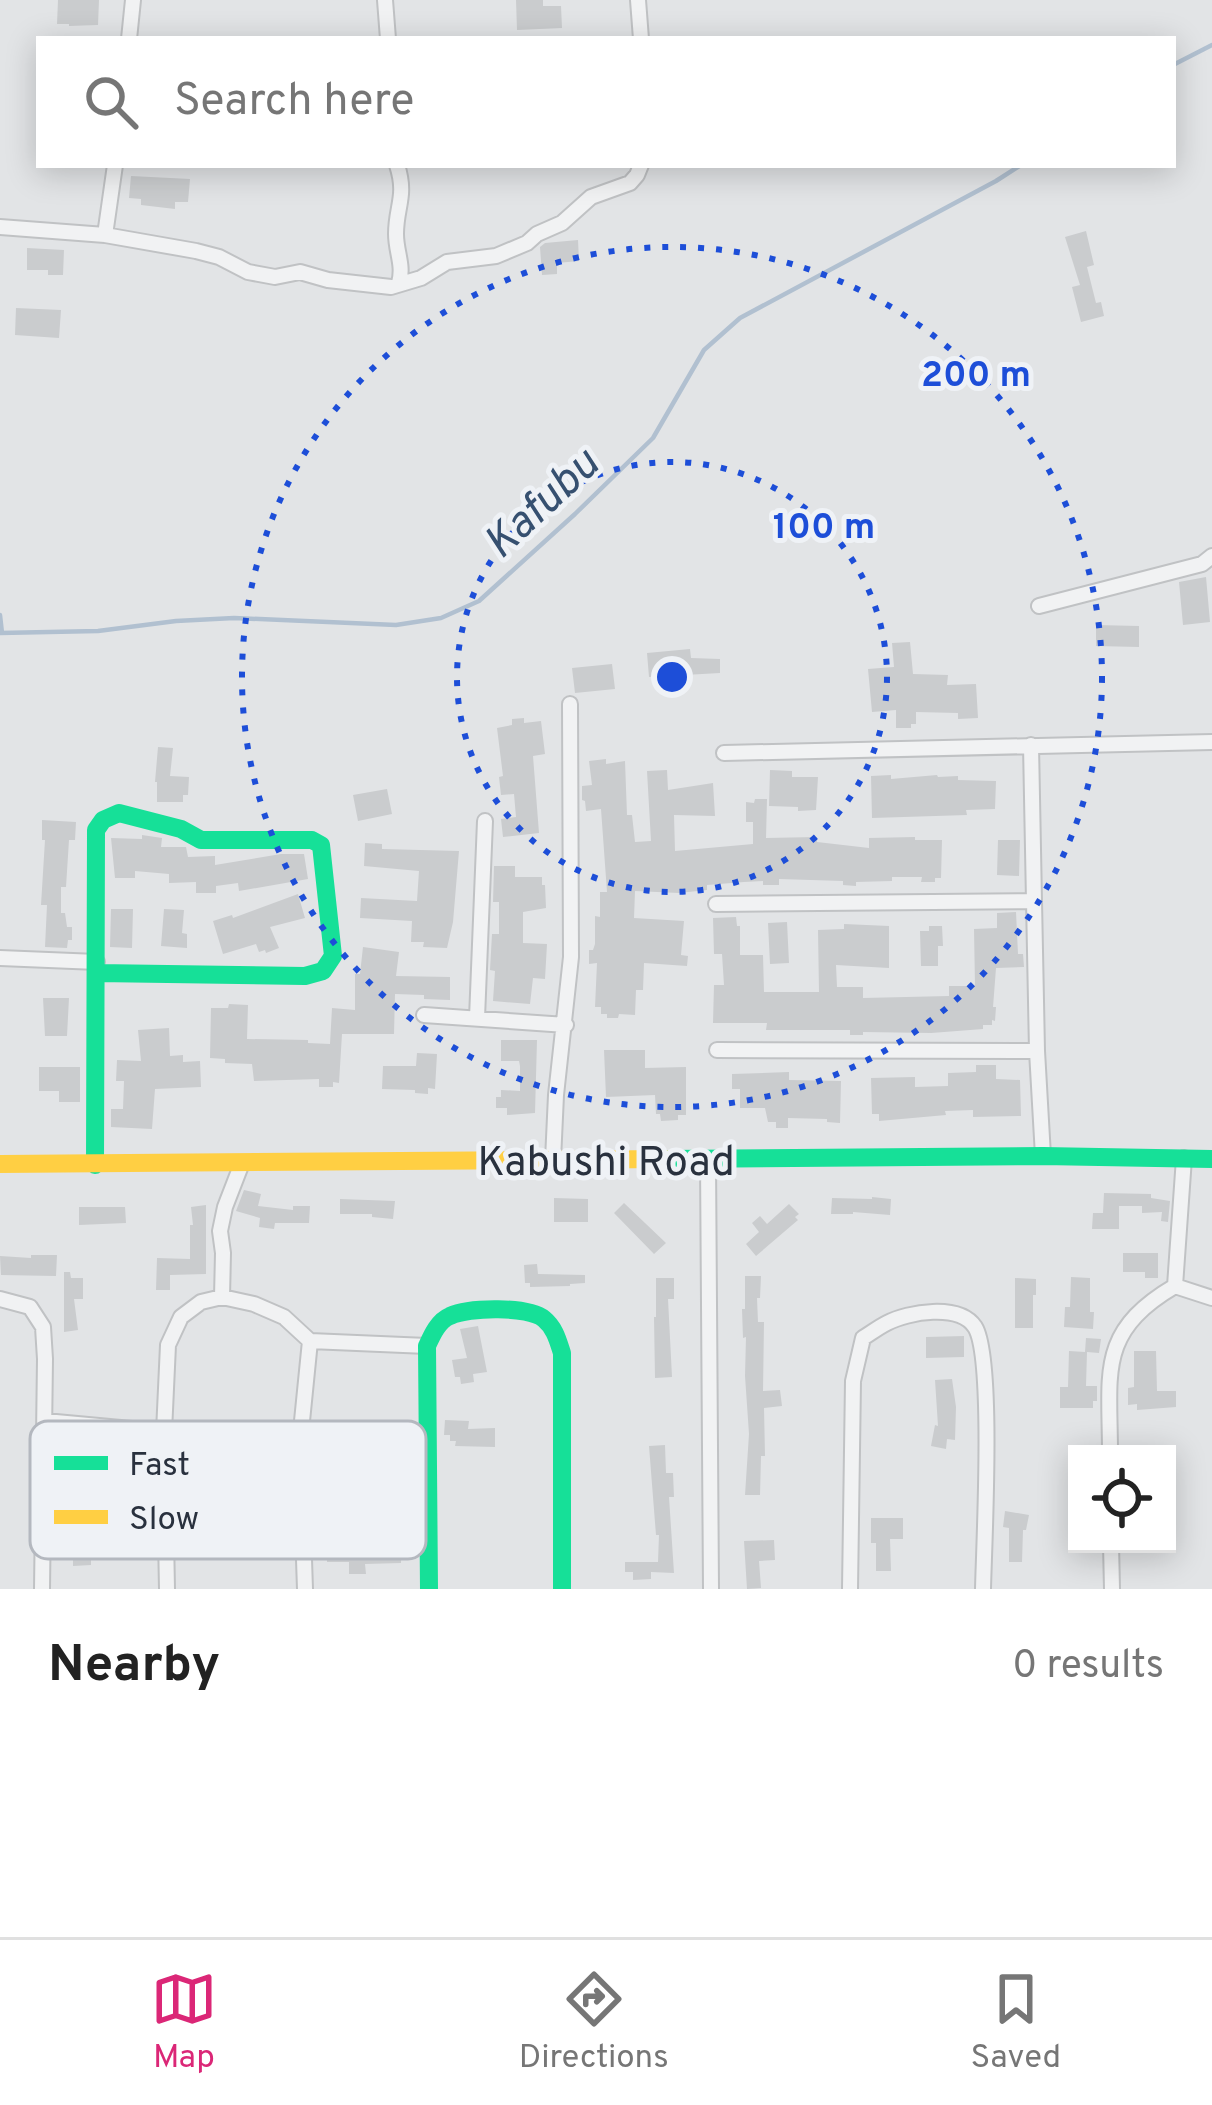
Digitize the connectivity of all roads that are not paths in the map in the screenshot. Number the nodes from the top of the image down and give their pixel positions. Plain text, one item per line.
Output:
1 (133, 0) edge
2 (386, 0) edge
3 (638, 0) edge
4 (129, 36) edge
5 (388, 36) edge
6 (641, 36) edge
7 (115, 168) edge
8 (398, 168) edge
9 (640, 168) edge
10 (0, 227) edge
11 (105, 235) junction
12 (398, 283) junction
13 (1212, 556) edge
14 (1039, 606) dead end
15 (570, 704) dead end
16 (1212, 742) edge
17 (1031, 745) junction
18 (724, 753) dead end
19 (485, 821) dead end
20 (1034, 901) junction
21 (716, 904) dead end
22 (0, 958) edge
23 (97, 968) junction
24 (424, 1015) dead end
25 (477, 1018) junction
26 (566, 1024) junction
27 (717, 1050) dead end
28 (1037, 1051) junction
29 (1043, 1156) junction
30 (1184, 1158) junction
31 (1212, 1159) edge
32 (554, 1160) junction
33 (708, 1160) junction
34 (242, 1163) junction
35 (0, 1164) edge
36 (95, 1165) junction
37 (1175, 1286) junction
38 (222, 1298) junction
39 (1212, 1298) edge
40 (0, 1299) edge
41 (310, 1341) junction
42 (427, 1346) junction
43 (45, 1421) edge
44 (165, 1421) edge
45 (302, 1421) edge
46 (1110, 1445) edge
47 (1111, 1553) edge
48 (43, 1559) edge
49 (166, 1559) edge
50 (304, 1559) edge
51 (42, 1589) edge
52 (167, 1589) edge
53 (305, 1589) edge
54 (430, 1589) edge
55 (562, 1589) edge
56 (710, 1589) edge
57 (850, 1589) edge
58 (983, 1589) edge
59 (1112, 1589) edge

1 - 4 street
2 - 5 street
3 - 6 street
7 - 11 street
8 - 12 street
9 - 12 street
10 - 11 street
11 - 12 street
13 - 14 street
15 - 26 street
16 - 17 street
17 - 18 street
17 - 20 street
19 - 25 street
20 - 21 street
20 - 28 street
22 - 23 street
23 - 23 street
23 - 36 street
24 - 25 street
25 - 26 street
26 - 32 street
27 - 28 street
28 - 29 street
29 - 30 street, Kabushi Road
29 - 33 street, Kabushi Road
30 - 31 street, Kabushi Road
30 - 37 street
32 - 33 street, Kabushi Road
32 - 34 street, Kabushi Road
33 - 56 street
34 - 36 street, Kabushi Road
34 - 38 street
35 - 36 street, Kabushi Road
37 - 39 street
37 - 46 street
38 - 41 street
38 - 44 street
40 - 43 street
41 - 42 street
41 - 45 street
42 - 54 street
42 - 55 street
47 - 59 street
48 - 51 street
49 - 52 street
50 - 53 street
57 - 58 street

